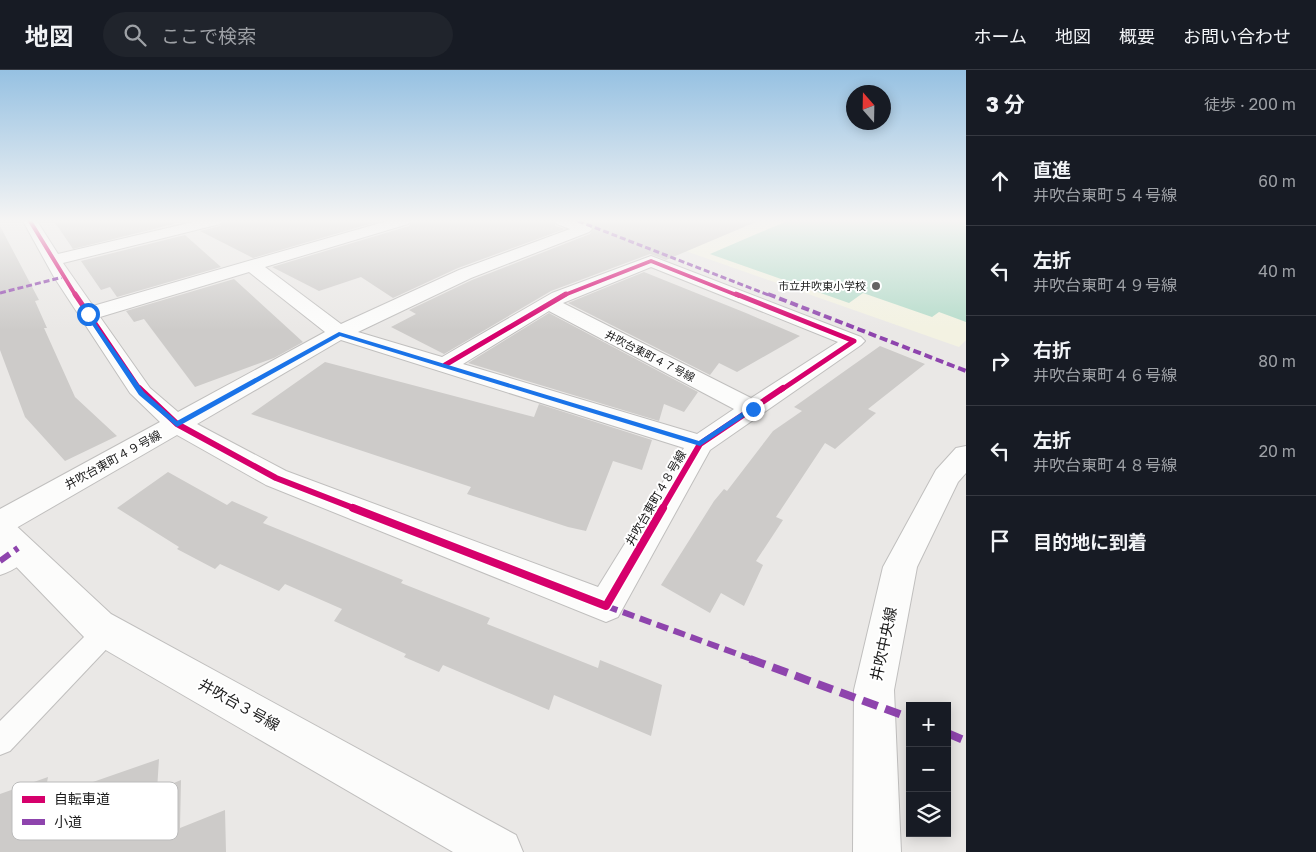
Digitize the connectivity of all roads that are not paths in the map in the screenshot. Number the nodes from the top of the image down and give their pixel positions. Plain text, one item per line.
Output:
1 (64, 257) edge
2 (281, 257) edge
3 (509, 257) edge
4 (54, 260) joint
5 (252, 266) junction
6 (548, 303) junction
7 (88, 314) junction
8 (339, 333) junction
9 (445, 365) junction
10 (753, 409) junction
11 (177, 424) junction
12 (700, 444) junction
13 (966, 455) edge
14 (5, 540) edge
15 (107, 631) junction
16 (0, 741) edge
17 (498, 852) edge
18 (876, 852) edge

1 - 4 street
2 - 5 street
3 - 8 street, 井吹台東町４９号線
4 - 7 street
5 - 7 street
5 - 8 street
6 - 9 street, 井吹台東町４８号線
6 - 10 street, 井吹台東町４７号線
6 - 10 street, 井吹台東町４８号線
7 - 11 street
8 - 9 street
8 - 11 street, 井吹台東町４９号線
9 - 12 street
10 - 12 street, 井吹台東町４８号線
11 - 12 street, 井吹台東町４８号線
11 - 14 street, 井吹台東町４９号線
13 - 18 street, 井吹中央線
14 - 15 street, 井吹台３号線
15 - 16 lane
15 - 17 street, 井吹台３号線

